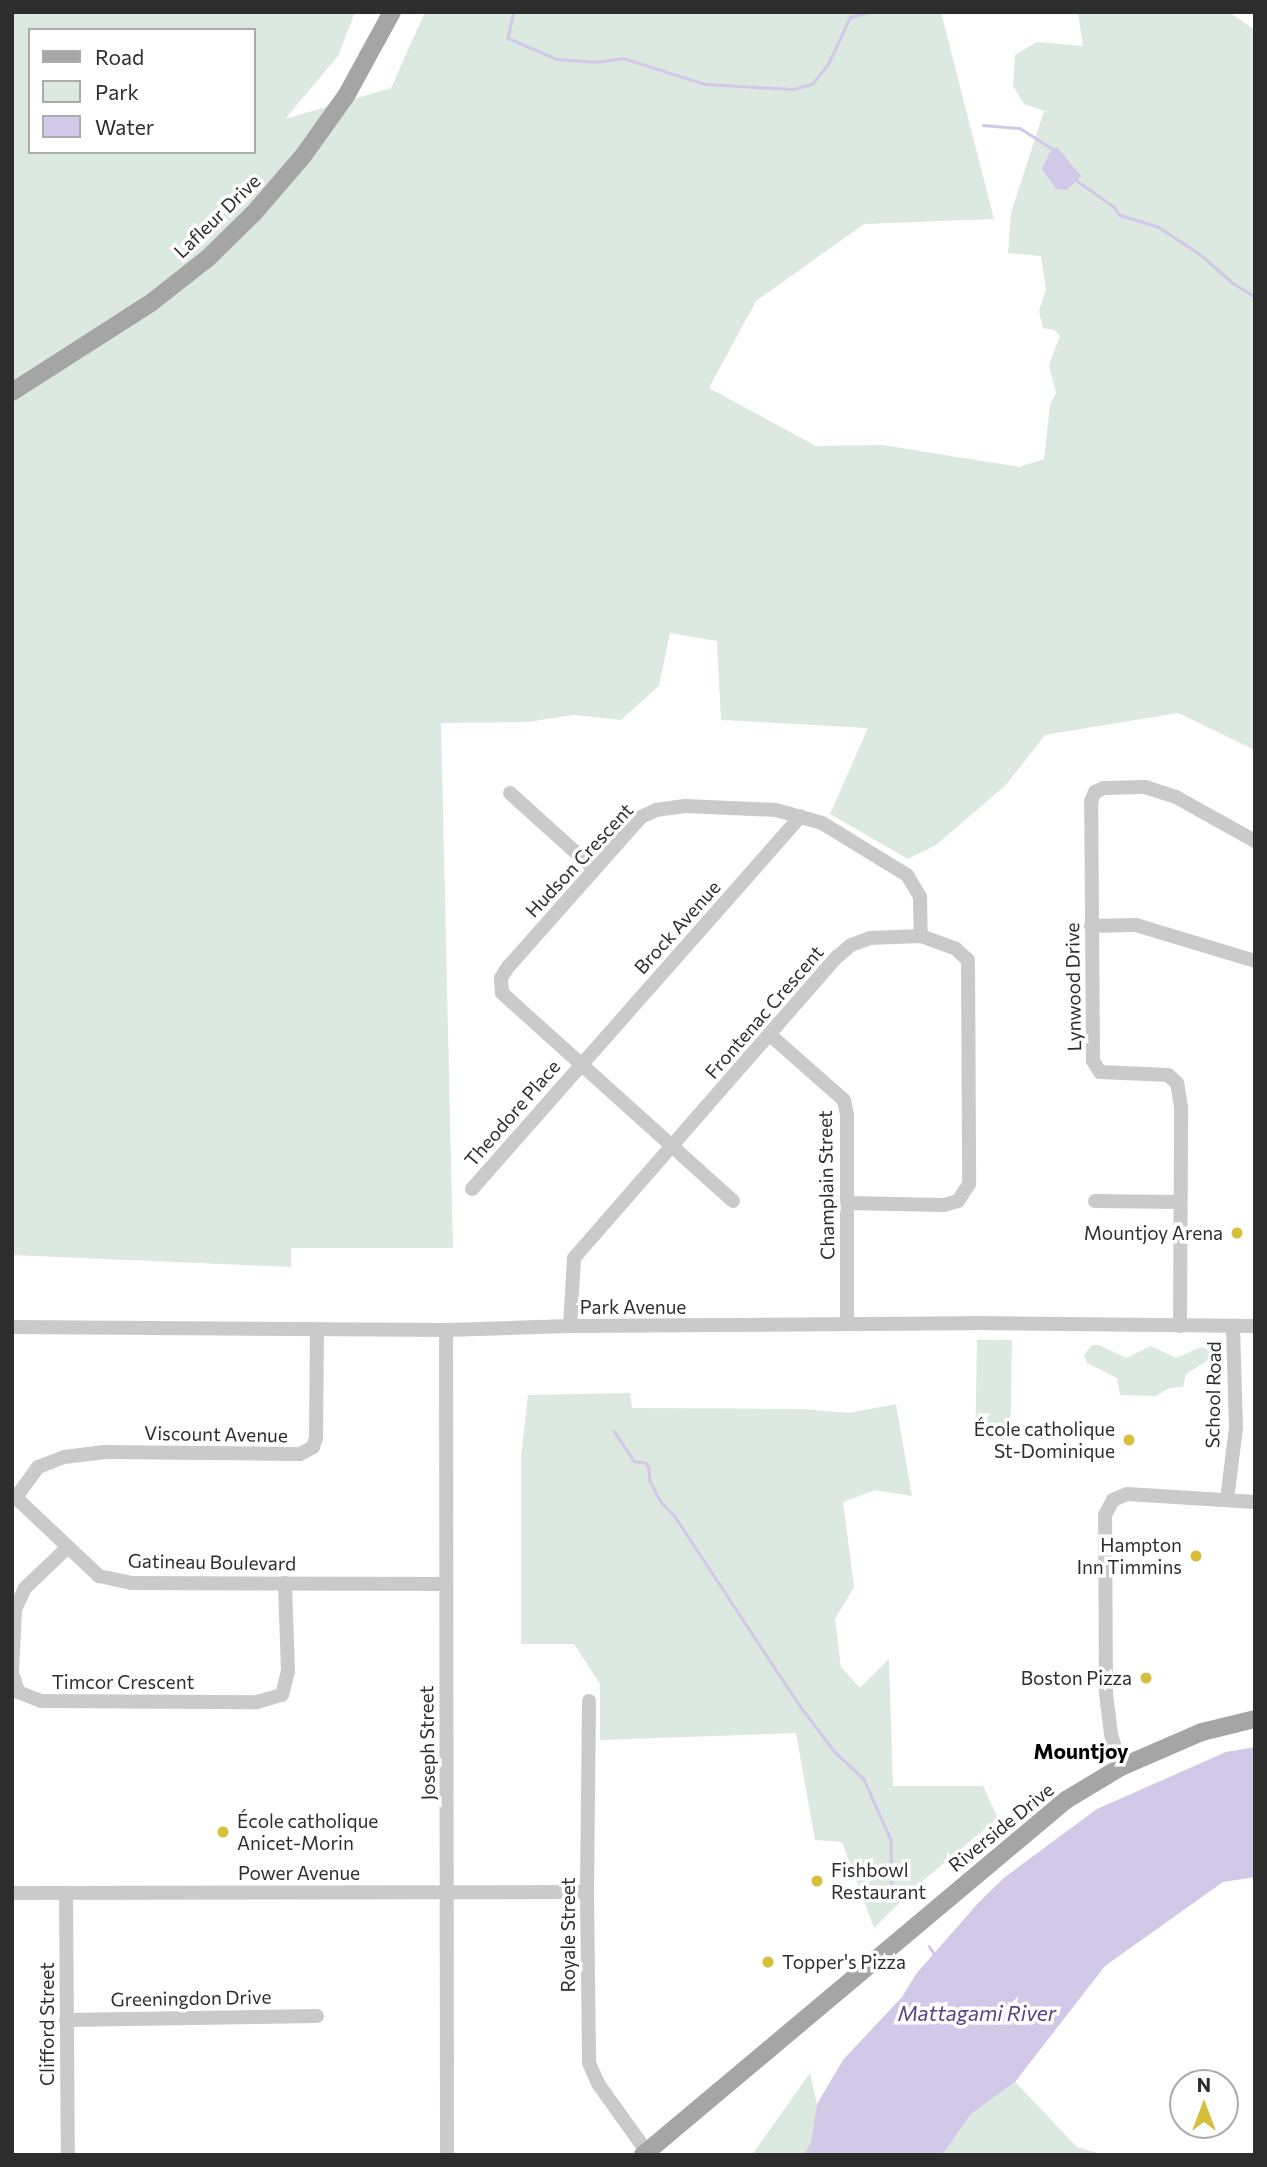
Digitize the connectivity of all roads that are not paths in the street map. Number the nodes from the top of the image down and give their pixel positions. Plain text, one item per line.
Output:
1 (392, 12) edge
2 (12, 392) edge
3 (510, 793) dead end
4 (801, 816) junction
5 (1255, 841) edge
6 (593, 869) junction
7 (1091, 926) junction
8 (921, 936) junction
9 (1255, 961) edge
10 (770, 1035) junction
11 (582, 1063) junction
12 (671, 1143) junction
13 (472, 1189) dead end
14 (733, 1201) dead end
15 (1095, 1201) dead end
16 (1179, 1202) junction
17 (848, 1203) junction
18 (847, 1325) junction
19 (12, 1326) edge
20 (570, 1326) junction
21 (1180, 1326) junction
22 (1233, 1326) junction
23 (1255, 1326) edge
24 (317, 1330) junction
25 (446, 1331) junction
26 (15, 1495) edge
27 (1227, 1499) junction
28 (1255, 1502) edge
29 (67, 1548) junction
30 (285, 1583) junction
31 (445, 1584) junction
32 (589, 1701) dead end
33 (1255, 1719) edge
34 (1121, 1767) junction
35 (448, 1892) junction
36 (586, 1892) junction
37 (12, 1893) edge
38 (66, 1893) junction
39 (317, 2016) dead end
40 (66, 2020) junction
41 (645, 2153) edge
42 (68, 2155) edge
43 (447, 2155) edge

1 - 2 main road, Lafleur Drive
3 - 6 street
4 - 6 street, Hudson Crescent
4 - 8 street, Hudson Crescent
4 - 11 street, Brock Avenue
5 - 7 street, Lynwood Drive
6 - 11 street, Hudson Crescent
7 - 9 street
7 - 16 street, Lynwood Drive
8 - 10 street, Frontenac Crescent
8 - 17 street, Frontenac Crescent
10 - 12 street, Frontenac Crescent
10 - 17 street, Champlain Street
11 - 12 street, Hudson Crescent
11 - 13 street, Theodore Place
12 - 14 street, Hudson Crescent
12 - 20 street, Frontenac Crescent
15 - 16 street
16 - 21 street, Lynwood Drive
17 - 18 street, Champlain Street
18 - 20 street, Park Avenue
18 - 21 street, Park Avenue
19 - 24 street, Park Avenue
20 - 25 street, Park Avenue
21 - 22 street, Park Avenue
22 - 23 street, Park Avenue
22 - 27 street, School Road
24 - 25 street, Park Avenue
24 - 26 street, Viscount Avenue
25 - 31 street, Joseph Street
26 - 29 street, Gatineau Boulevard
27 - 28 street
27 - 34 street
29 - 30 street, Gatineau Boulevard
29 - 30 street, Timcor Crescent
30 - 31 street, Gatineau Boulevard
31 - 35 street, Joseph Street
32 - 36 street, Royale Street
33 - 34 main road, Riverside Drive
34 - 41 main road, Riverside Drive
35 - 36 street, Power Avenue
35 - 38 street, Power Avenue
35 - 43 street, Joseph Street
36 - 41 street, Royale Street
37 - 38 street, Power Avenue
38 - 40 street, Clifford Street
39 - 40 street, Greeningdon Drive
40 - 42 street, Clifford Street

